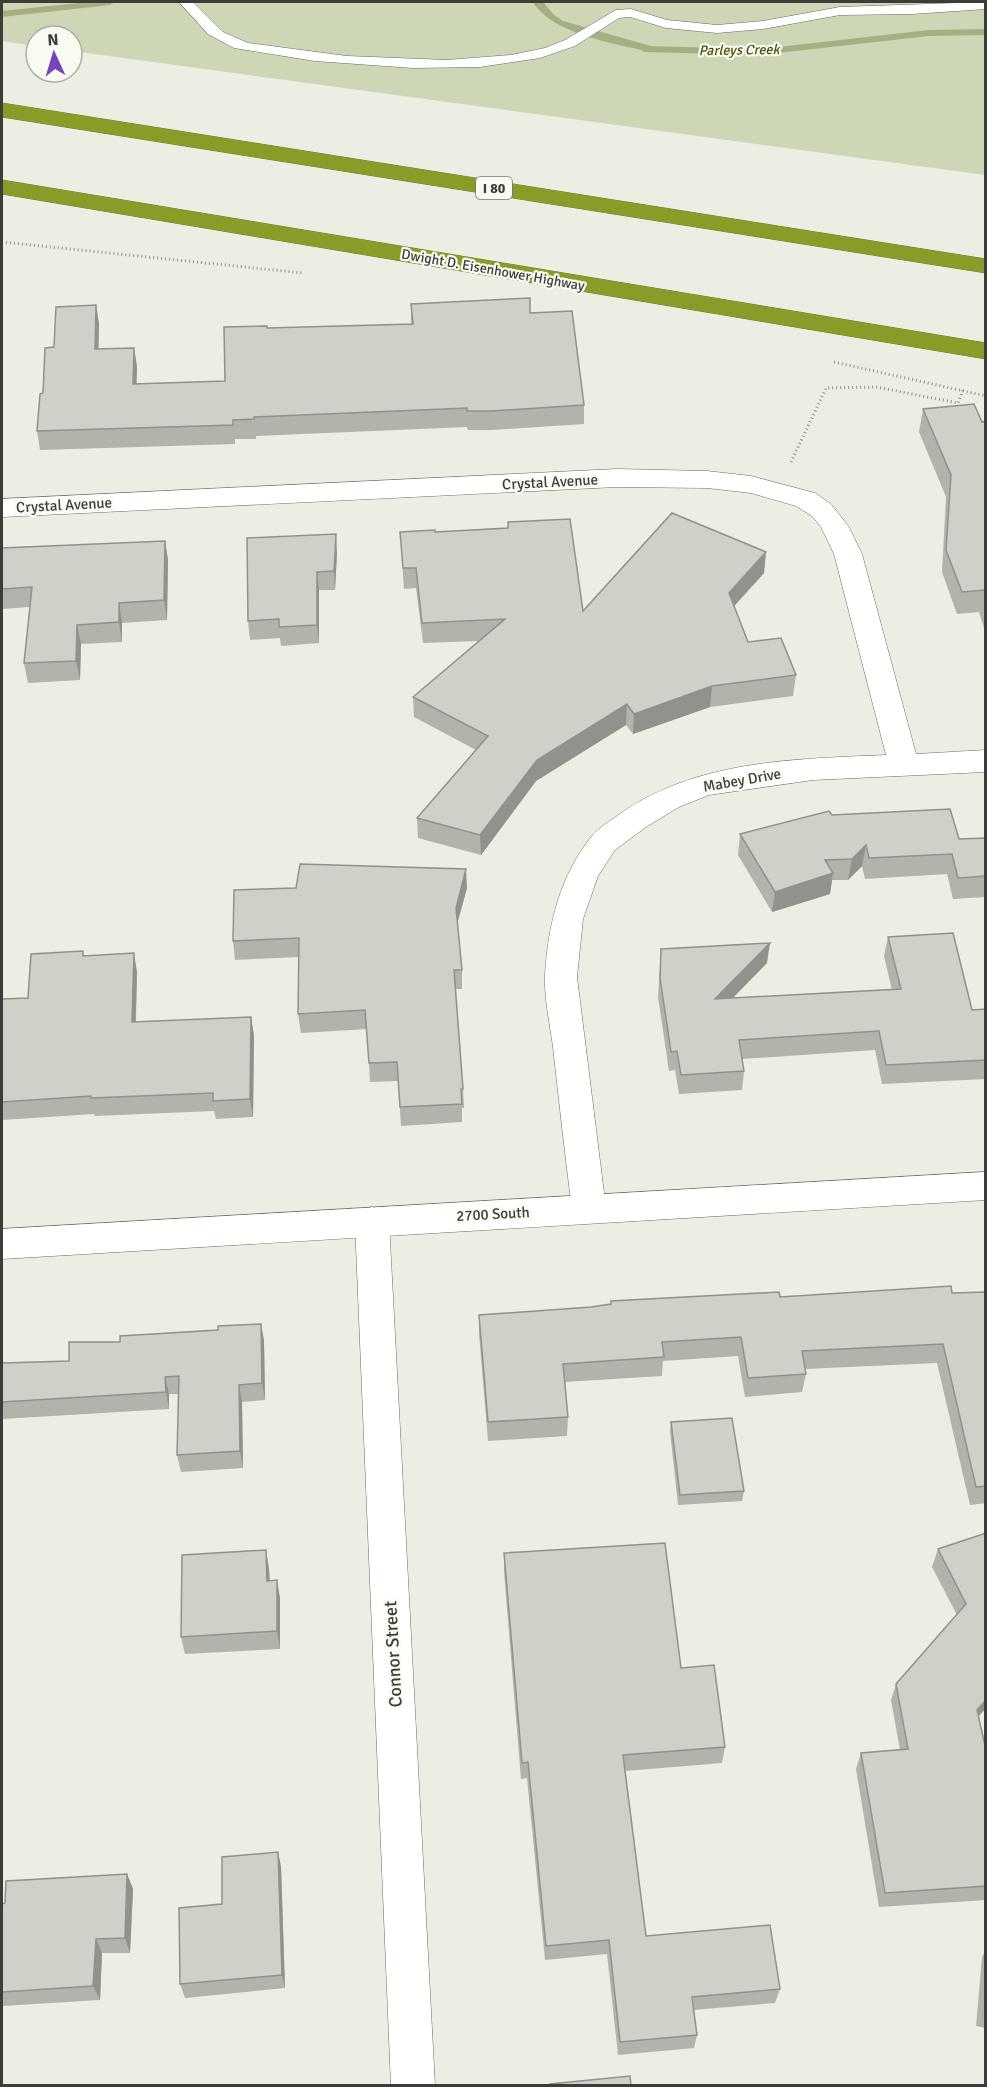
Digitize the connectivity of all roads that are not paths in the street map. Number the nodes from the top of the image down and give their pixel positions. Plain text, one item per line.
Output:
1 (185, 2) edge
2 (986, 5) edge
3 (2, 110) edge
4 (2, 186) edge
5 (986, 266) edge
6 (913, 340) junction
7 (986, 351) edge
8 (986, 356) edge
9 (2, 508) edge
10 (986, 761) edge
11 (904, 765) junction
12 (986, 1186) edge
13 (589, 1209) junction
14 (372, 1222) junction
15 (2, 1244) edge
16 (413, 2085) edge

1 - 2 lane
3 - 5 highway, I 80
4 - 6 highway, Dwight D. Eisenhower Highway
6 - 7 highway, Dwight D. Eisenhower Highway
6 - 8 highway
9 - 11 street, Crystal Avenue
10 - 11 street, Mabey Drive
11 - 13 street, Mabey Drive
12 - 13 street, 2700 South
13 - 14 street, 2700 South
14 - 15 street, 2700 South
14 - 16 street, Connor Street

